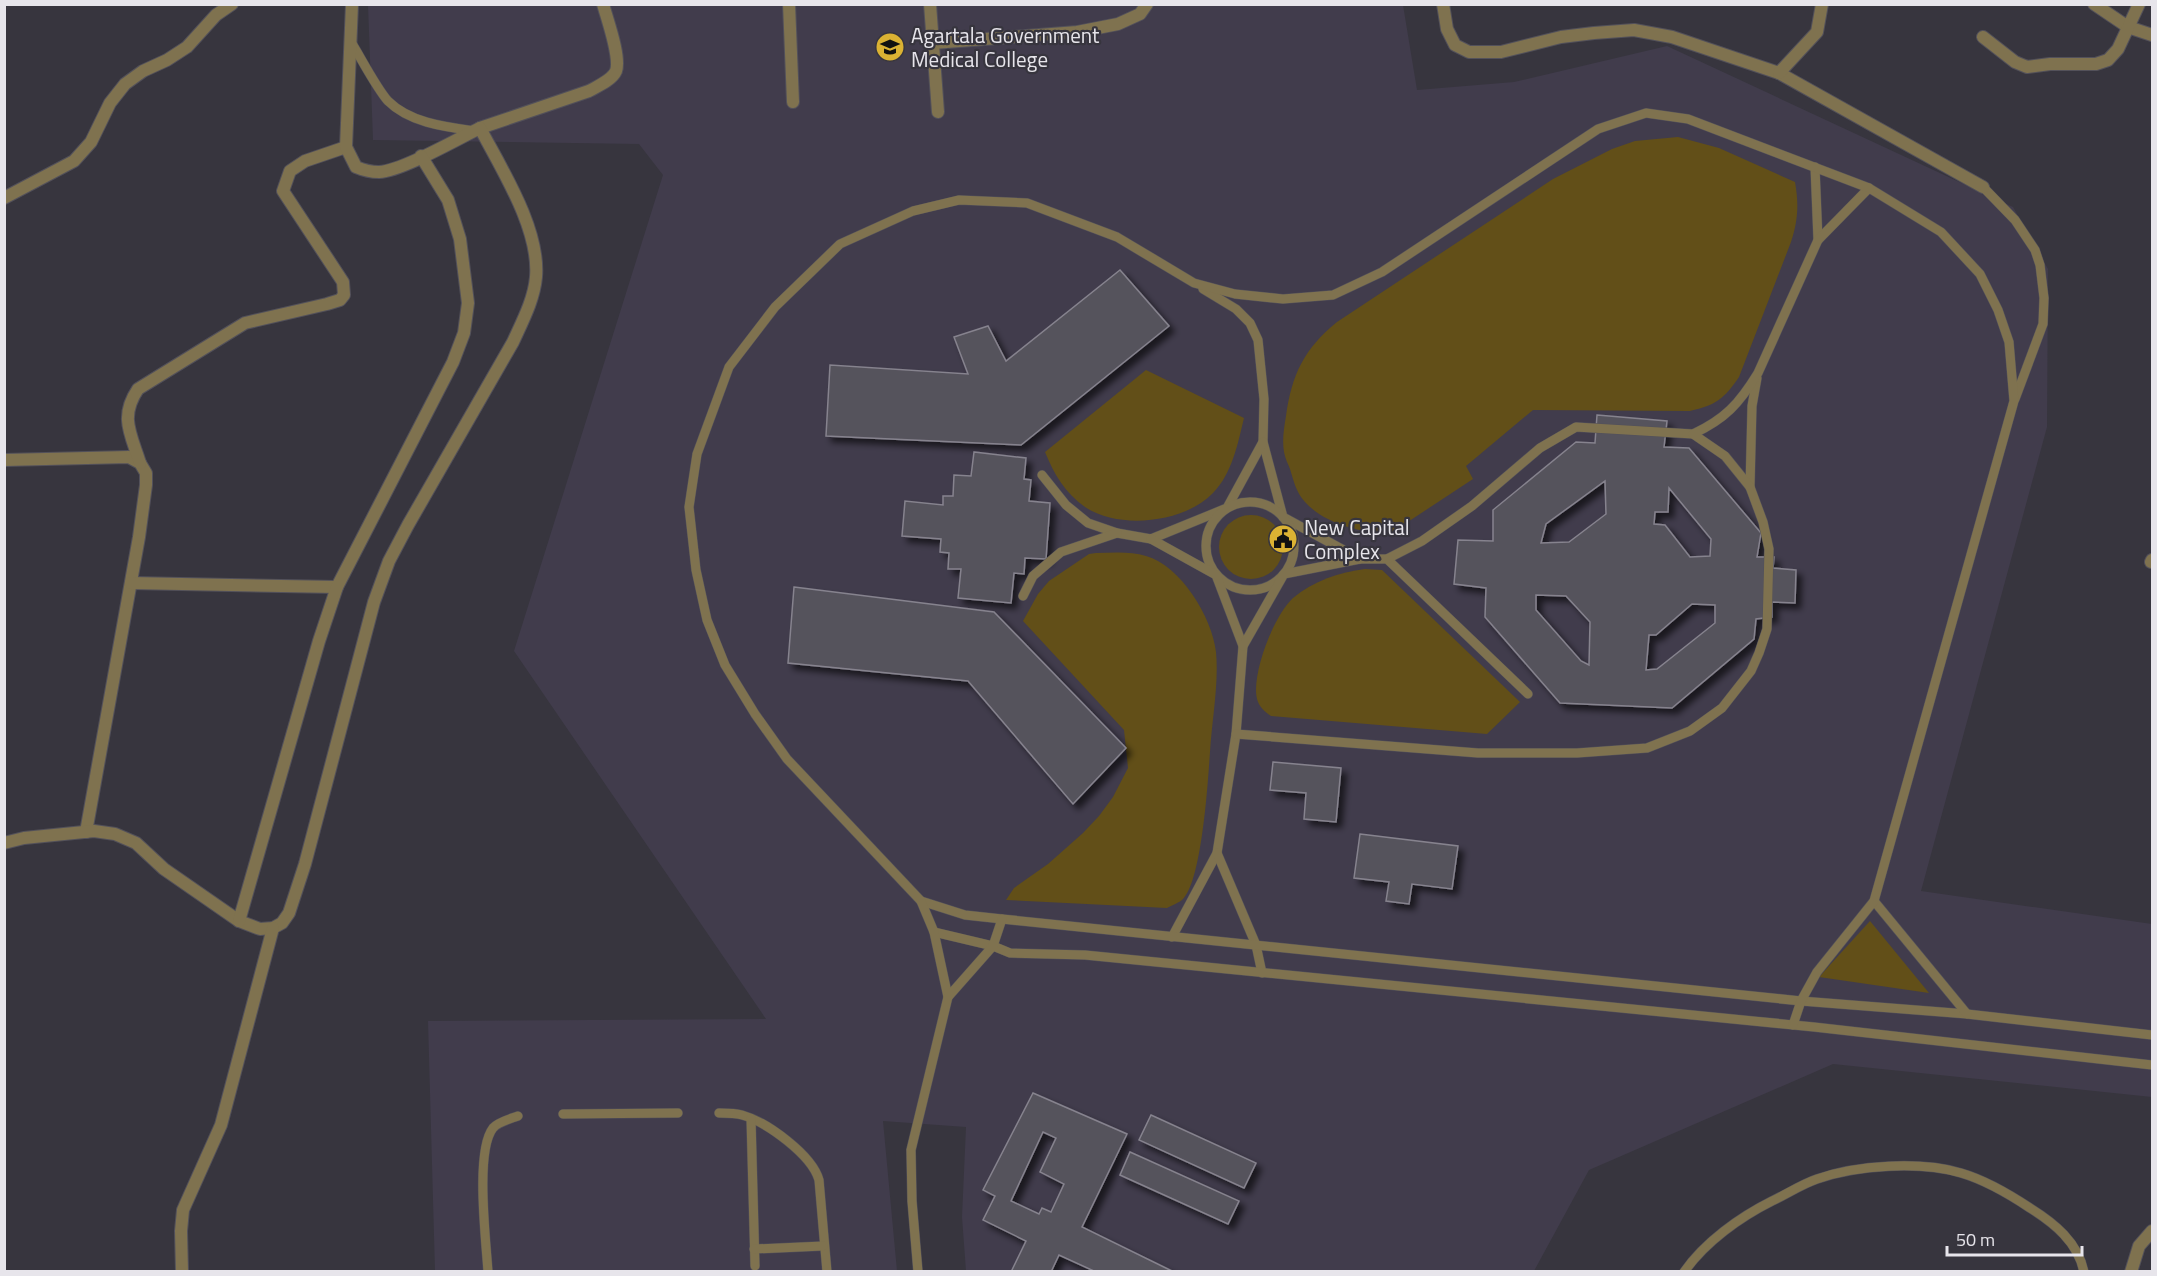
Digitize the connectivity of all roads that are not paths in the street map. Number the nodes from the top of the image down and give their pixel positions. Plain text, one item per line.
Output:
1 (232, 4) edge
2 (352, 4) edge
3 (603, 4) edge
4 (789, 4) edge
5 (930, 4) edge
6 (1147, 4) edge
7 (1443, 4) edge
8 (1822, 4) edge
9 (2094, 4) edge
10 (2139, 4) edge
11 (2128, 27) junction
12 (2152, 35) edge
13 (1983, 37) dead end
14 (351, 42) junction
15 (933, 43) junction
16 (1779, 73) junction
17 (793, 102) dead end
18 (938, 112) dead end
19 (478, 129) junction
20 (346, 147) junction
21 (421, 156) junction
22 (1815, 166) junction
23 (1983, 187) joint
24 (1869, 188) junction
25 (4, 198) edge
26 (1818, 240) junction
27 (1194, 283) junction
28 (1758, 373) junction
29 (2014, 401) junction
30 (1693, 434) junction
31 (1263, 442) junction
32 (4, 460) edge
33 (140, 464) junction
34 (1041, 475) dead end
35 (1750, 487) junction
36 (1227, 508) junction
37 (1283, 517) junction
38 (1117, 533) junction
39 (1151, 539) junction
40 (1360, 559) junction
41 (1387, 559) junction
42 (1284, 574) junction
43 (1216, 575) junction
44 (131, 583) junction
45 (337, 587) junction
46 (1023, 596) dead end
47 (1244, 646) junction
48 (1528, 694) dead end
49 (1236, 734) junction
50 (86, 832) junction
51 (4, 843) edge
52 (1217, 853) junction
53 (921, 901) junction
54 (1874, 901) junction
55 (1002, 919) junction
56 (239, 921) junction
57 (273, 928) junction
58 (934, 932) junction
59 (1172, 937) junction
60 (1256, 945) junction
61 (993, 946) junction
62 (1262, 973) junction
63 (948, 998) junction
64 (1802, 1001) junction
65 (1967, 1014) junction
66 (1793, 1025) junction
67 (2152, 1035) edge
68 (2152, 1065) edge
69 (678, 1113) dead end
70 (719, 1113) dead end
71 (562, 1114) dead end
72 (518, 1116) dead end
73 (752, 1119) junction
74 (2152, 1231) edge
75 (823, 1246) junction
76 (754, 1249) junction
77 (755, 1266) dead end
78 (825, 1270) edge
79 (182, 1272) edge
80 (488, 1272) edge
81 (918, 1272) edge
82 (1684, 1272) edge
83 (2084, 1272) edge
84 (2131, 1272) edge

1 - 25 street
2 - 14 street
3 - 19 street
4 - 17 street
5 - 15 street
6 - 15 street
7 - 16 street
8 - 16 street
9 - 11 street
10 - 11 street
11 - 12 street
11 - 13 street
14 - 19 lane
14 - 20 street
15 - 18 street
16 - 23 street
19 - 21 street
19 - 57 street
20 - 21 street
20 - 33 street
21 - 45 street
22 - 24 lane
22 - 26 lane
22 - 27 lane
23 - 29 lane
24 - 26 lane
24 - 29 lane
26 - 28 lane
27 - 31 lane
27 - 53 lane
28 - 30 lane
28 - 35 lane
29 - 54 lane
30 - 35 lane
30 - 41 lane
31 - 36 lane
31 - 37 lane
32 - 33 street
33 - 44 street
34 - 38 lane
35 - 49 lane
36 - 37 lane
36 - 39 lane
36 - 43 lane
37 - 40 lane
37 - 42 lane
38 - 39 lane
38 - 46 lane
39 - 43 lane
40 - 41 lane
40 - 42 lane
41 - 48 lane
42 - 43 lane
42 - 47 lane
43 - 47 lane
44 - 45 street
44 - 50 street
45 - 56 street
47 - 49 lane
49 - 52 lane
50 - 51 street
50 - 56 street
52 - 59 lane
52 - 60 lane
53 - 55 lane
53 - 58 lane
54 - 64 lane
54 - 65 lane
55 - 59 lane
55 - 61 lane
56 - 57 street
57 - 79 street
58 - 61 lane
58 - 63 lane
59 - 60 lane
60 - 62 lane
60 - 64 lane
61 - 62 lane
61 - 63 lane
62 - 66 lane
63 - 81 lane
64 - 65 lane
64 - 66 lane
65 - 67 lane
66 - 68 lane
69 - 71 lane
70 - 73 lane
72 - 80 lane
73 - 75 lane
73 - 76 lane
74 - 84 street
75 - 76 lane
75 - 78 lane
76 - 77 lane
82 - 83 lane

